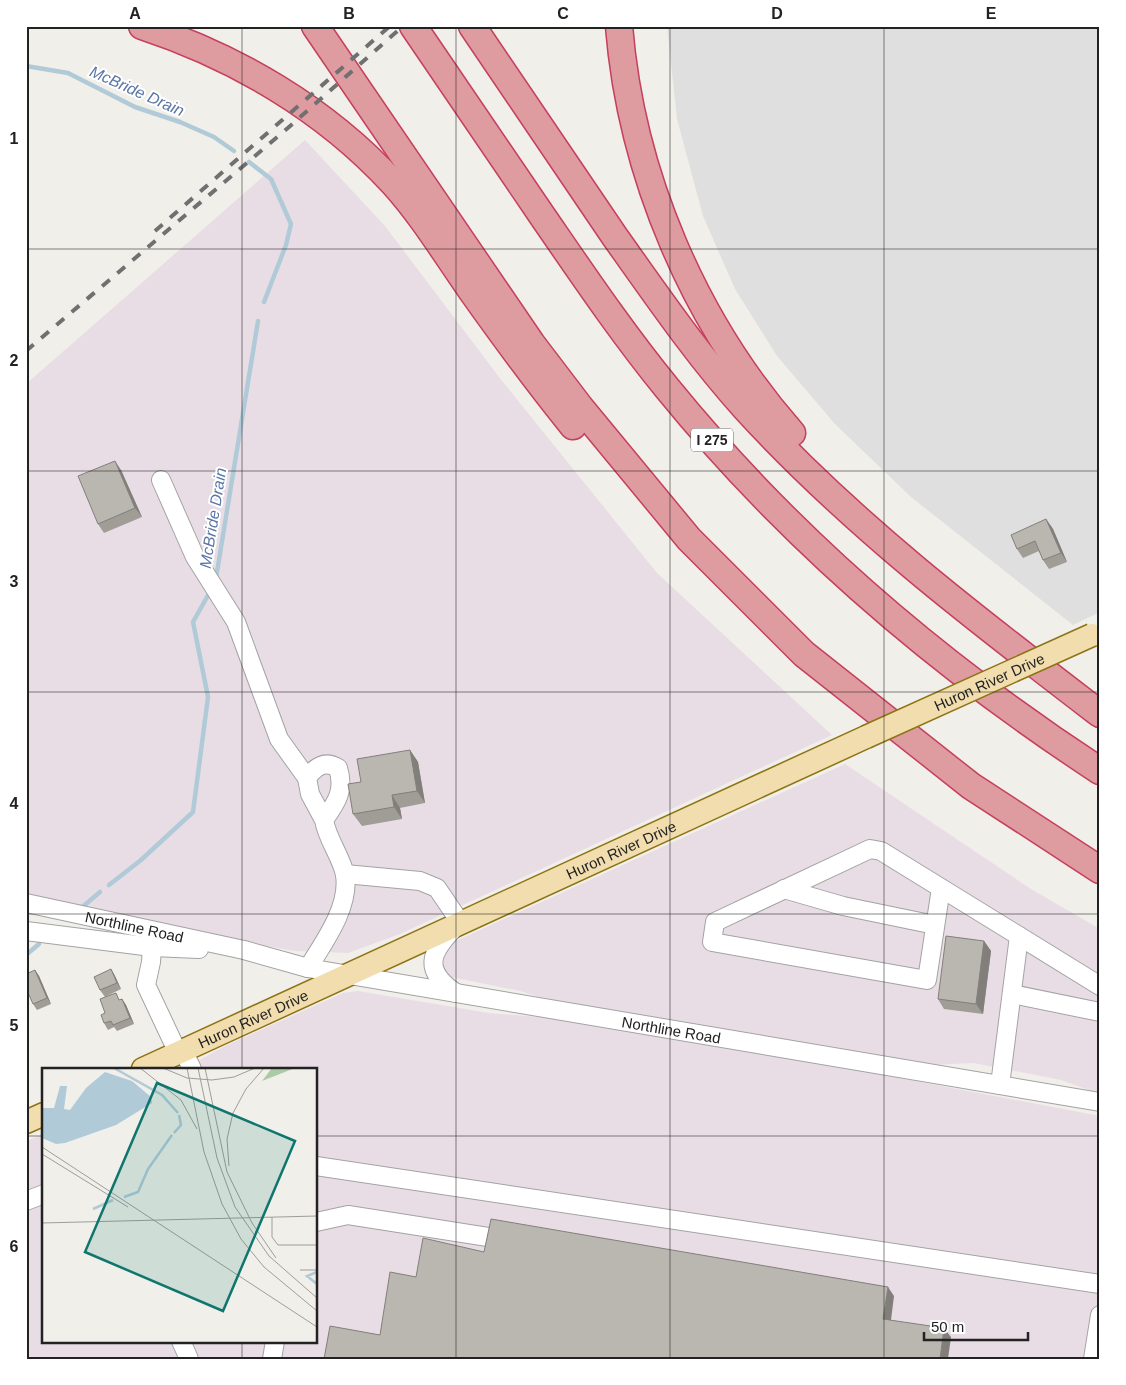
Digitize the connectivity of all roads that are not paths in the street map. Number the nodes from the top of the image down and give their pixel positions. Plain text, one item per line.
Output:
1 (142, 26) edge
2 (315, 26) edge
3 (413, 26) edge
4 (472, 26) edge
5 (619, 26) edge
6 (635, 474) junction
7 (161, 480) dead end
8 (941, 588) junction
9 (1096, 634) edge
10 (1100, 714) edge
11 (1100, 770) edge
12 (307, 778) junction
13 (324, 820) junction
14 (1100, 870) edge
15 (345, 874) junction
16 (941, 888) junction
17 (784, 889) junction
18 (26, 903) edge
19 (460, 922) junction
20 (936, 925) junction
21 (26, 931) edge
22 (1019, 936) junction
23 (152, 947) junction
24 (244, 950) junction
25 (308, 968) junction
26 (348, 975) junction
27 (1100, 986) edge
28 (457, 993) junction
29 (1012, 994) junction
30 (1100, 1012) edge
31 (184, 1057) edge
32 (146, 1068) edge
33 (1000, 1085) junction
34 (1100, 1102) edge
35 (42, 1115) edge
36 (26, 1122) edge
37 (318, 1166) edge
38 (42, 1195) edge
39 (26, 1202) edge
40 (318, 1222) edge
41 (488, 1237) edge
42 (1100, 1284) edge
43 (1100, 1315) edge
44 (181, 1342) edge
45 (276, 1342) edge
46 (189, 1359) edge
47 (272, 1359) edge
48 (1093, 1359) edge

1 - 6 highway
2 - 6 highway
3 - 11 highway, I 275
4 - 8 highway
5 - 8 highway
6 - 14 highway
7 - 12 street
8 - 10 highway
9 - 19 main road, Huron River Drive, bridge
12 - 13 street
12 - 13 street
13 - 15 street
15 - 19 street
15 - 25 street
16 - 17 street
16 - 20 street
16 - 22 street
17 - 20 street
17 - 20 street
18 - 24 street, Northline Road
19 - 26 main road, Huron River Drive
19 - 28 street
21 - 23 street, Northline Road
22 - 27 street
22 - 29 street
23 - 24 street, Northline Road
23 - 31 street
24 - 25 street, Northline Road
25 - 26 street, Northline Road
26 - 28 street, Northline Road
26 - 31 main road, Huron River Drive
28 - 33 street, Northline Road
29 - 30 street
29 - 33 street
31 - 32 main road, Huron River Drive
33 - 34 street, Northline Road
35 - 36 main road
37 - 42 street
38 - 39 street
40 - 41 street
43 - 48 street
44 - 46 street
45 - 47 street

